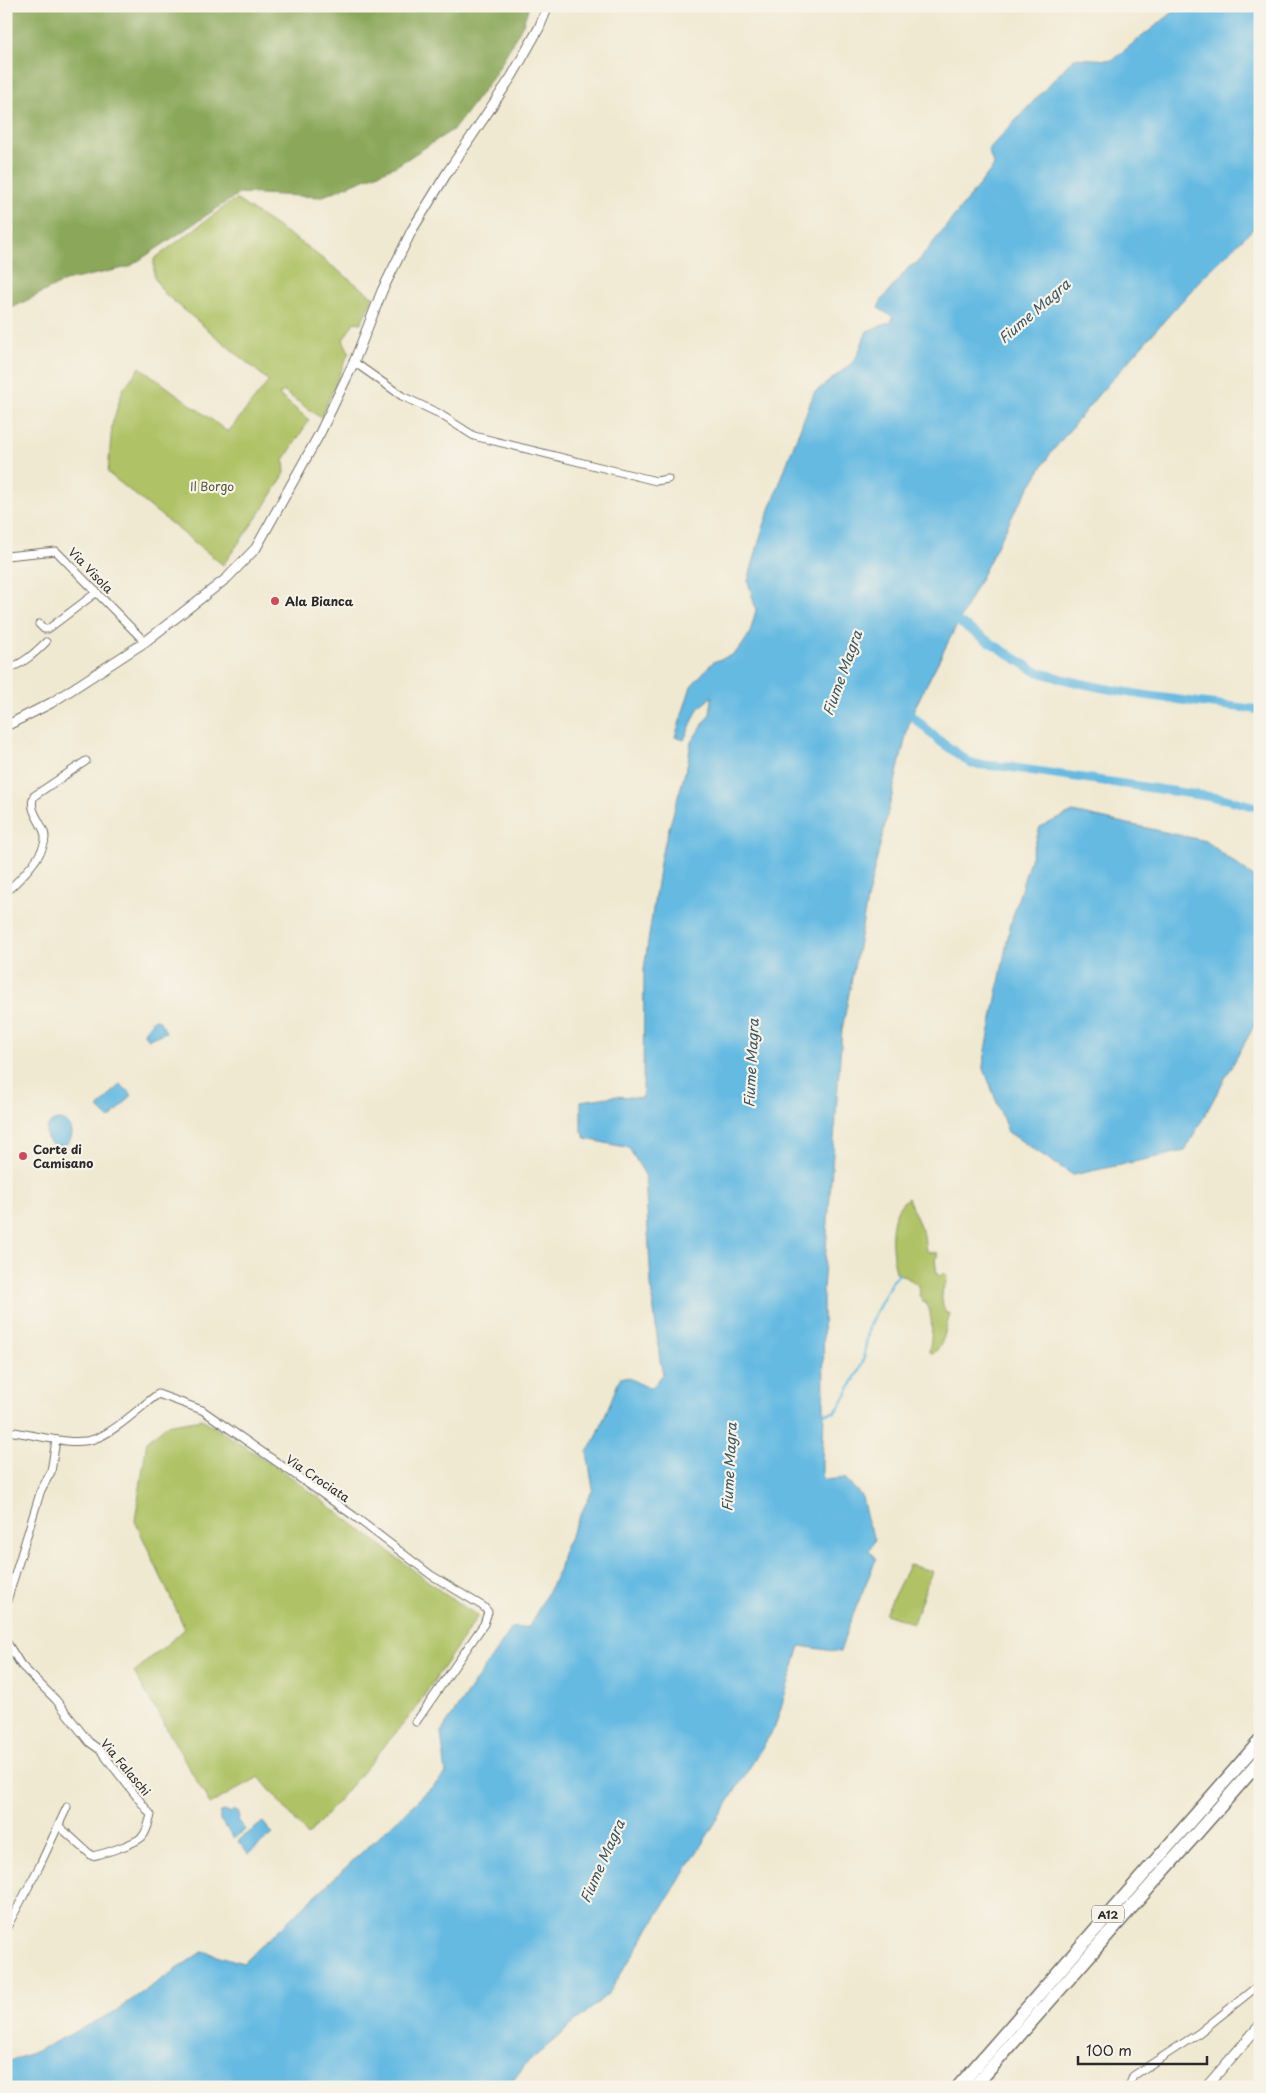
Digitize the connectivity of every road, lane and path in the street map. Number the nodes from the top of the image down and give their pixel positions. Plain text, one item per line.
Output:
1 (548, 6) edge
2 (354, 362) junction
3 (668, 479) dead end
4 (6, 556) edge
5 (97, 592) junction
6 (39, 624) dead end
7 (46, 642) dead end
8 (145, 642) junction
9 (6, 669) edge
10 (6, 726) edge
11 (86, 761) dead end
12 (6, 892) edge
13 (6, 1430) edge
14 (56, 1440) junction
15 (6, 1604) edge
16 (6, 1641) edge
17 (416, 1722) dead end
18 (1260, 1741) edge
19 (1260, 1761) edge
20 (66, 1807) dead end
21 (59, 1826) junction
22 (6, 1929) edge
23 (1260, 1984) edge
24 (1260, 2025) edge
25 (958, 2087) edge
26 (974, 2087) edge
27 (1129, 2087) edge
28 (1206, 2087) edge

1 - 2 main road
2 - 3 street
2 - 8 main road
4 - 5 street, Via Visola
5 - 6 street
5 - 8 street, Via Visola
7 - 9 street
8 - 10 main road
11 - 12 street
13 - 14 street, Via Crociata
14 - 15 street
14 - 17 street, Via Crociata
16 - 21 street, Via Falaschi
18 - 25 highway, A12
19 - 26 highway, A12
20 - 21 street
21 - 22 street
23 - 27 street
24 - 28 main road

